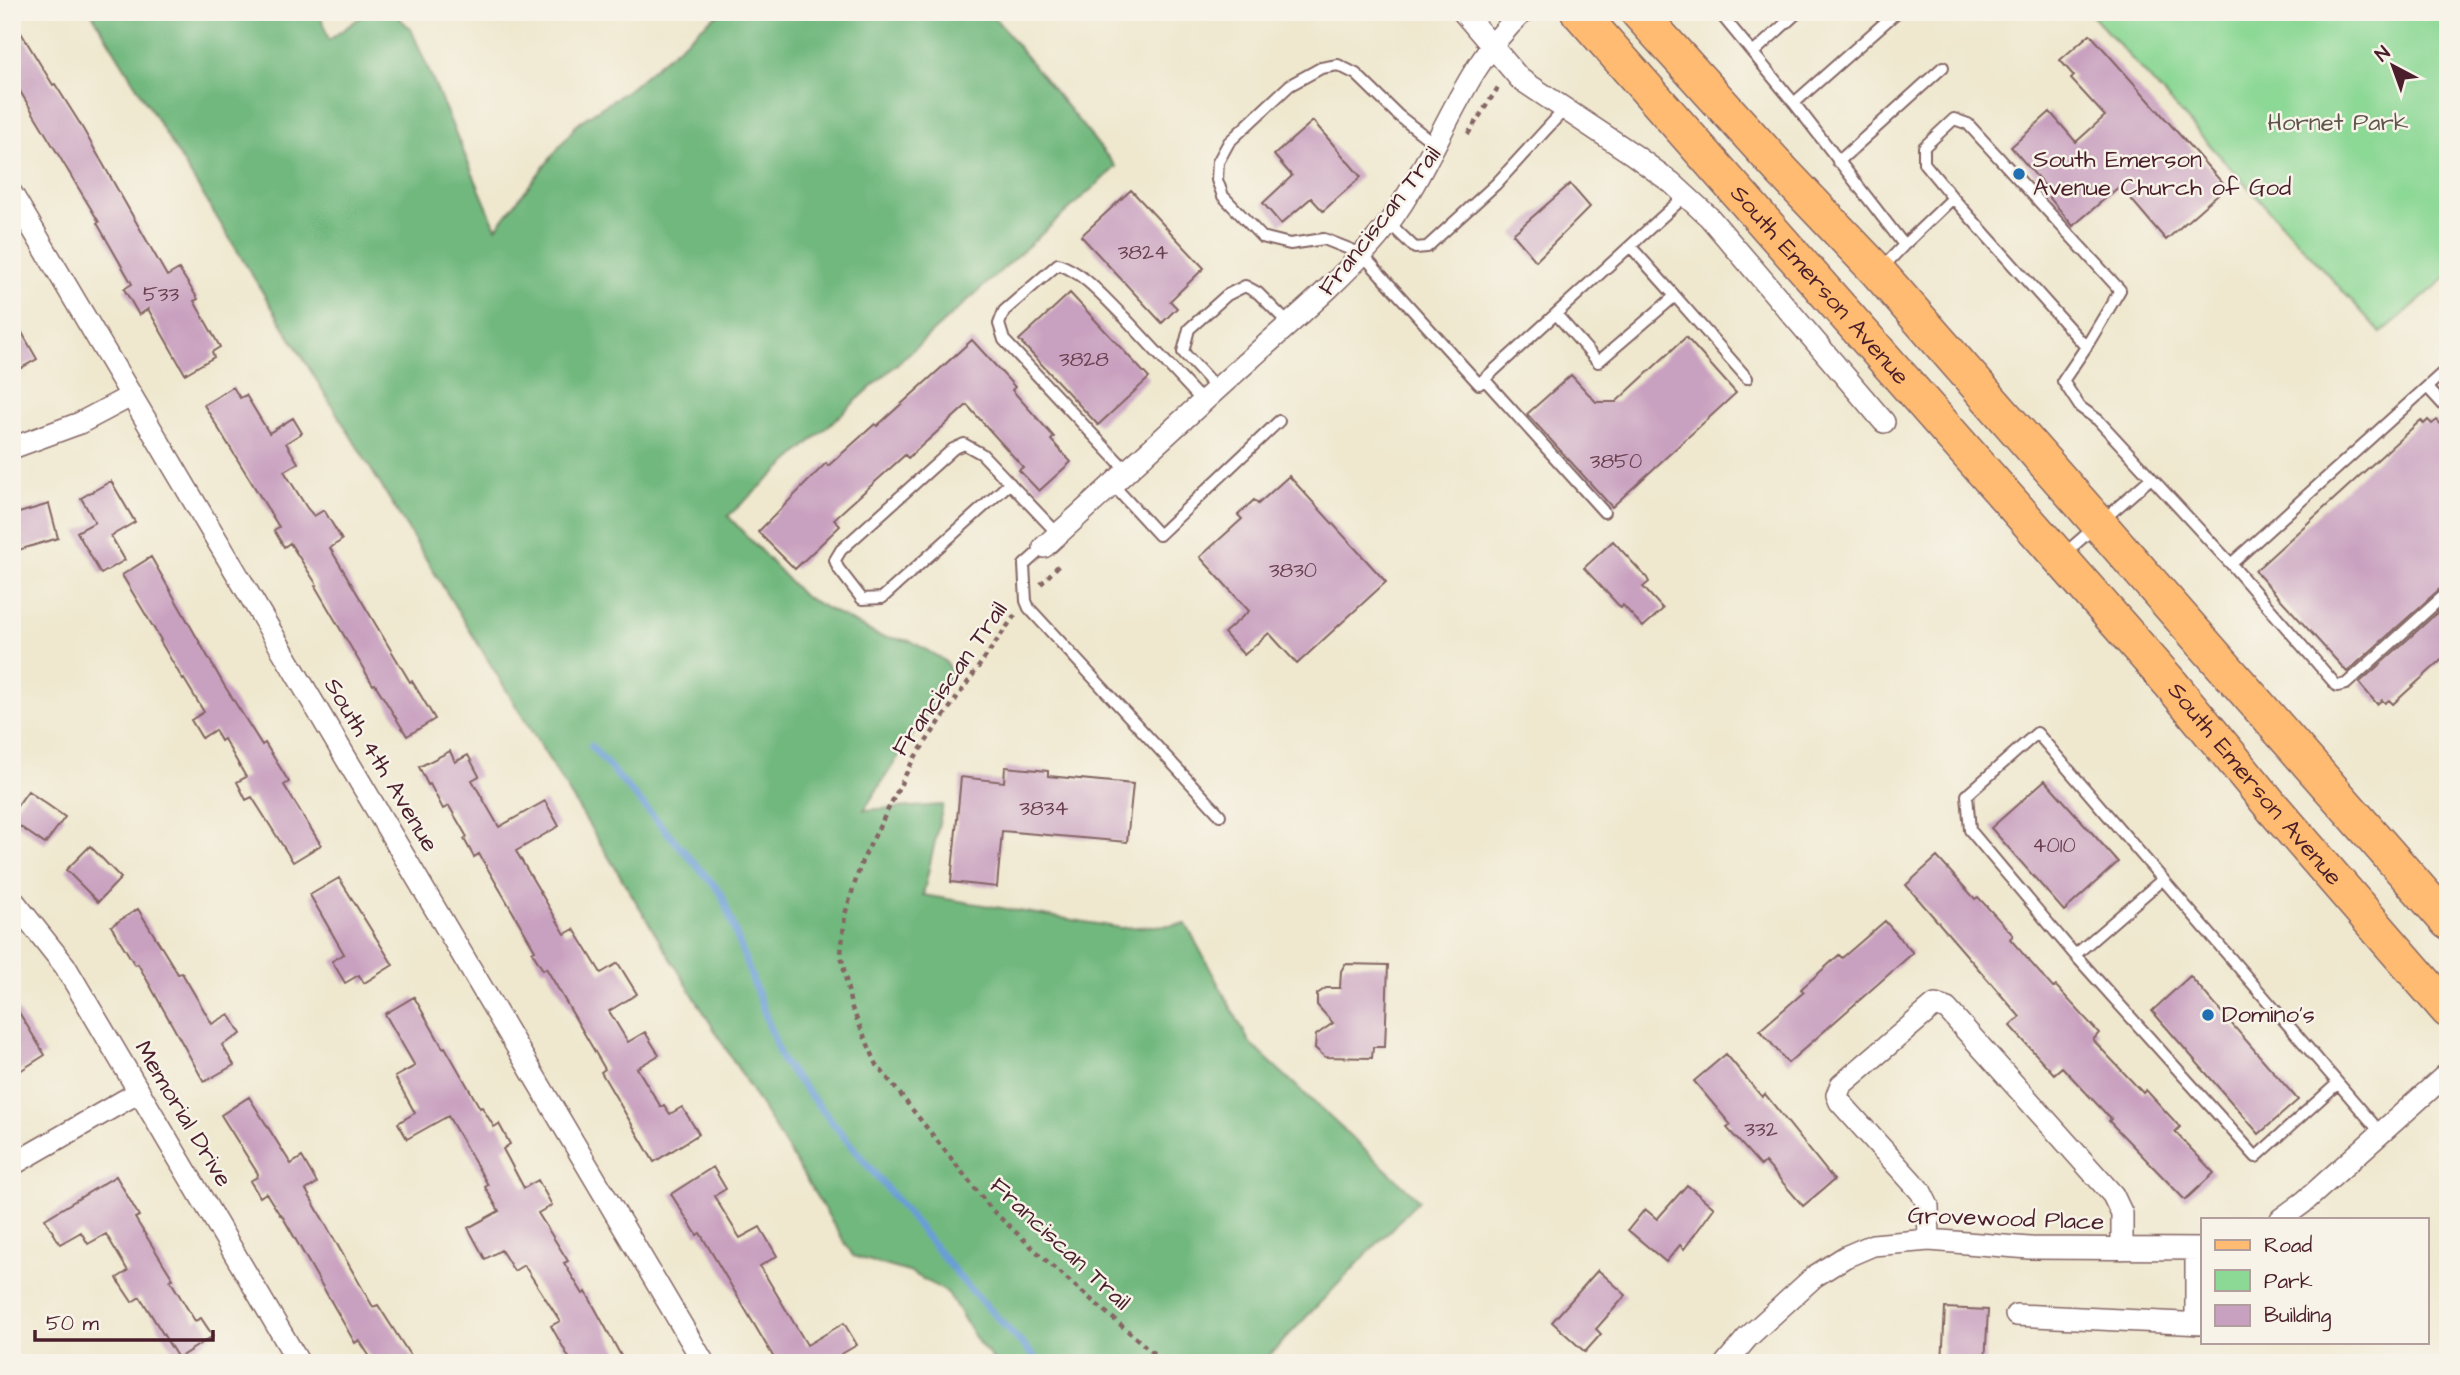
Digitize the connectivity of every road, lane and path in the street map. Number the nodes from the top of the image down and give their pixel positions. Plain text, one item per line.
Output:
1 (1463, 12) edge
2 (1523, 12) edge
3 (1579, 12) edge
4 (1638, 12) edge
5 (1719, 12) edge
6 (1798, 12) edge
7 (1896, 12) edge
8 (1492, 48) junction
9 (1753, 53) junction
10 (1943, 67) dead end
11 (1509, 69) junction
12 (1794, 103) junction
13 (1564, 110) junction
14 (1435, 144) junction
15 (1461, 145) dead end
16 (1838, 162) junction
17 (12, 194) edge
18 (1685, 196) junction
19 (1954, 198) junction
20 (1389, 223) junction
21 (1904, 245) junction
22 (1631, 247) junction
23 (1362, 254) junction
24 (1878, 272) junction
25 (1675, 296) junction
26 (1556, 314) junction
27 (1289, 324) junction
28 (2086, 347) junction
29 (2448, 368) edge
30 (1747, 378) dead end
31 (1484, 379) junction
32 (2427, 387) junction
33 (1210, 395) junction
34 (131, 396) junction
35 (2448, 410) edge
36 (1279, 421) dead end
37 (1884, 422) dead end
38 (12, 448) edge
39 (1120, 478) junction
40 (2151, 478) junction
41 (1010, 483) junction
42 (1604, 512) dead end
43 (2098, 524) junction
44 (1051, 540) junction
45 (1067, 557) dead end
46 (2060, 558) junction
47 (2231, 565) junction
48 (2448, 593) edge
49 (1026, 601) junction
50 (1220, 814) dead end
51 (2162, 879) junction
52 (12, 899) edge
53 (2448, 922) edge
54 (2076, 955) junction
55 (2448, 1010) edge
56 (2448, 1073) edge
57 (2338, 1083) junction
58 (139, 1092) junction
59 (2381, 1133) junction
60 (12, 1165) edge
61 (2282, 1218) edge
62 (1930, 1240) junction
63 (2122, 1249) junction
64 (2199, 1249) edge
65 (2016, 1315) dead end
66 (2199, 1324) edge
67 (299, 1363) edge
68 (704, 1363) edge
69 (1165, 1363) edge
70 (1726, 1363) edge

1 - 8 street, South Emerson Avenue
2 - 8 street
3 - 46 main road, South Emerson Avenue
4 - 24 main road, South Emerson Avenue
5 - 9 lane
6 - 9 lane
7 - 12 lane
8 - 11 street, South Emerson Avenue
8 - 14 street
9 - 12 lane
10 - 16 lane
11 - 13 street, South Emerson Avenue
11 - 15 path, Franciscan Trail
12 - 16 lane
13 - 18 street, South Emerson Avenue
13 - 20 lane
14 - 20 street
14 - 23 lane
16 - 21 lane
17 - 34 street, South 4th Avenue
18 - 22 lane
18 - 37 street, South Emerson Avenue
19 - 21 lane
19 - 28 lane
19 - 28 lane
20 - 23 street
21 - 24 lane
22 - 25 lane
22 - 26 lane
23 - 27 street
23 - 31 lane
24 - 43 main road, South Emerson Avenue
25 - 26 lane
25 - 30 lane
26 - 31 lane
27 - 33 street
27 - 33 lane
28 - 40 lane
29 - 32 lane
31 - 42 lane
32 - 35 lane
32 - 47 lane
33 - 39 street
33 - 39 lane
34 - 38 street
34 - 68 street, South 4th Avenue
36 - 39 lane
39 - 44 street
40 - 43 lane
40 - 47 lane
41 - 41 lane
41 - 44 lane
43 - 46 lane
43 - 53 main road, South Emerson Avenue
44 - 49 lane
45 - 49 path, Franciscan Trail
46 - 55 main road, South Emerson Avenue
47 - 48 lane
49 - 50 lane
49 - 69 path, Franciscan Trail
51 - 54 lane
51 - 54 lane
51 - 57 lane
52 - 58 street, Memorial Drive
54 - 57 lane
56 - 59 street
57 - 59 lane
58 - 60 street
58 - 67 street, Memorial Drive
59 - 61 street
62 - 63 street, Grovewood Place
62 - 63 street
62 - 70 street, Grovewood Place
63 - 64 street, Grovewood Place
64 - 66 street
65 - 66 street

